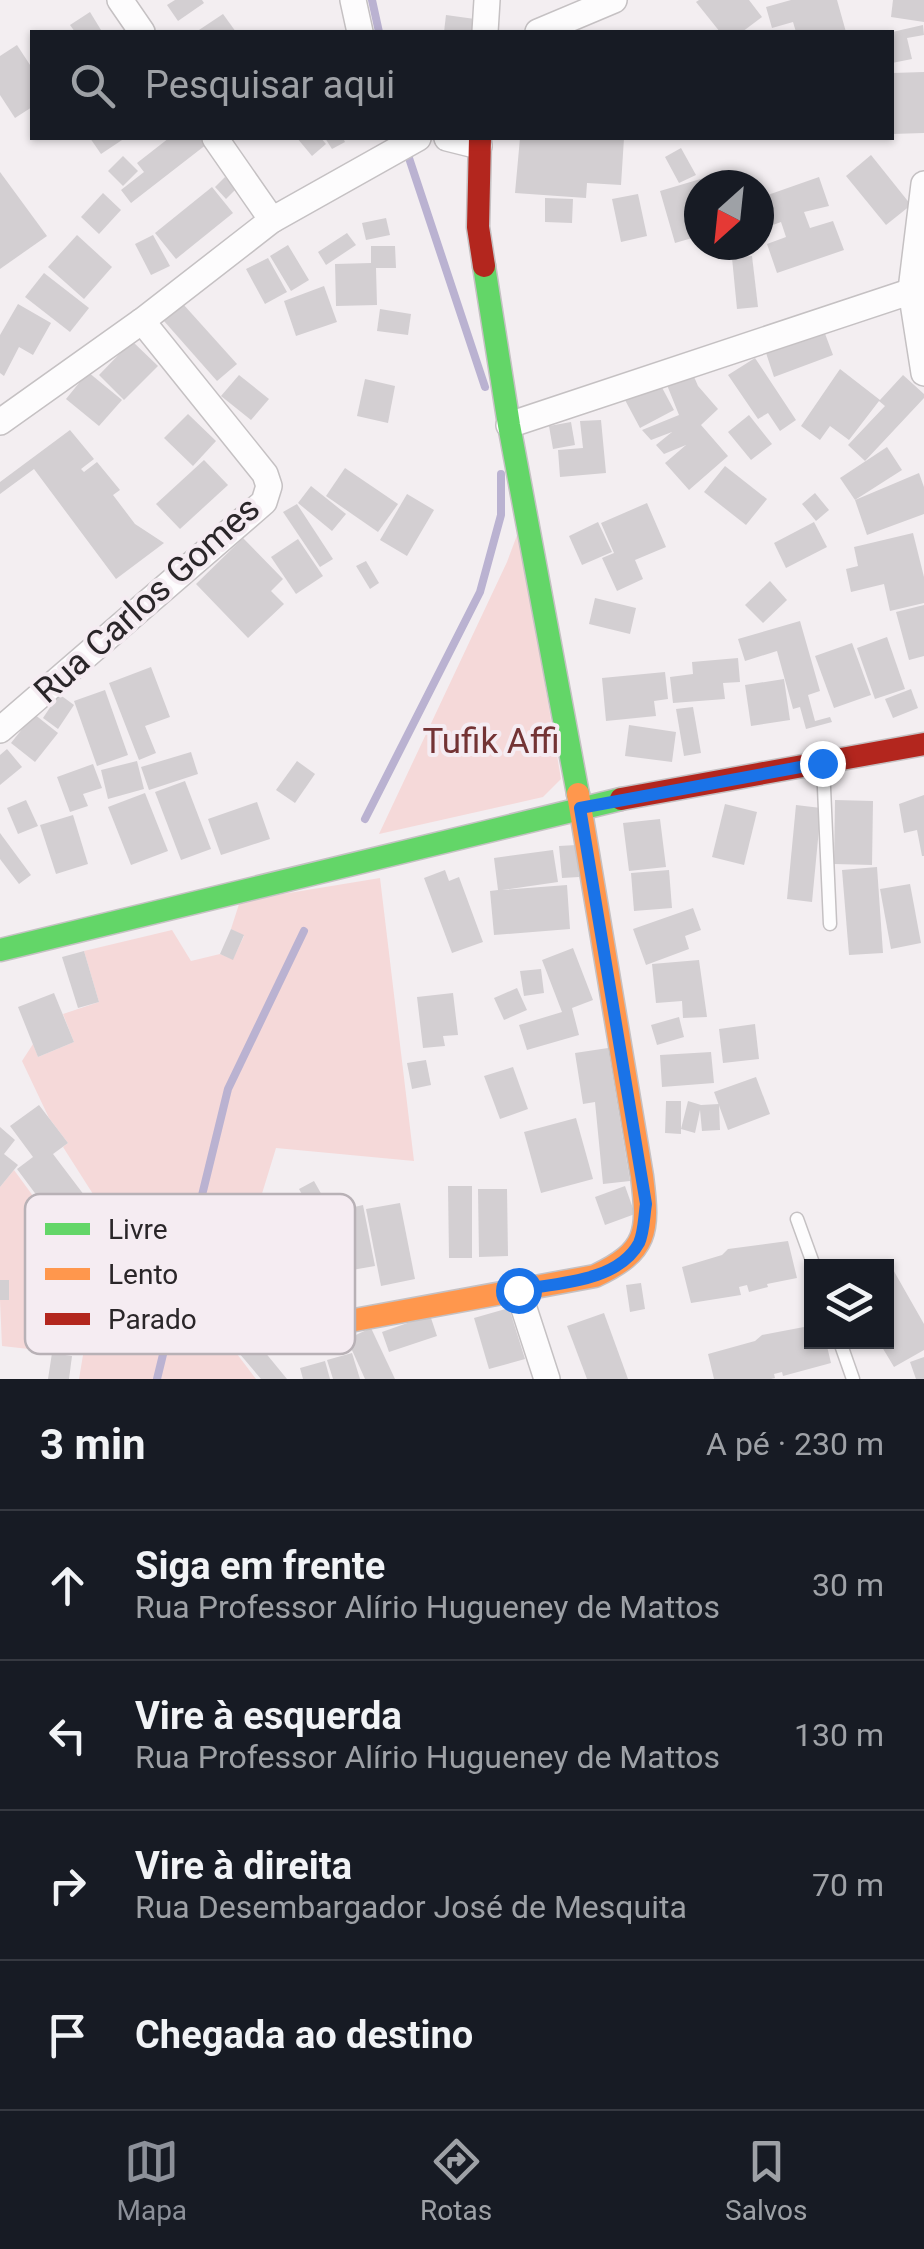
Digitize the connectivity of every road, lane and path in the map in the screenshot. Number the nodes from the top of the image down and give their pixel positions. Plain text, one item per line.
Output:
1 (120, 0) edge
2 (352, 0) edge
3 (487, 0) edge
4 (614, 0) edge
5 (141, 30) edge
6 (360, 30) edge
7 (485, 30) edge
8 (543, 30) edge
9 (216, 140) edge
10 (480, 142) edge
11 (398, 144) edge
12 (924, 184) edge
13 (272, 220) junction
14 (918, 289) edge
15 (142, 322) junction
16 (924, 373) edge
17 (0, 422) edge
18 (508, 424) junction
19 (0, 730) edge
20 (924, 744) edge
21 (822, 763) junction
22 (580, 808) junction
23 (830, 924) dead end
24 (0, 950) edge
25 (797, 1219) dead end
26 (811, 1259) edge
27 (518, 1290) junction
28 (355, 1320) edge
29 (842, 1349) edge
30 (547, 1379) edge
31 (853, 1379) edge

1 - 5 street
2 - 6 street
3 - 7 street
4 - 8 street
9 - 13 street
10 - 18 street
11 - 13 street
12 - 14 street
13 - 15 street
14 - 16 street
14 - 18 street
15 - 17 street
15 - 19 street, Rua Carlos Gomes
18 - 22 street
20 - 21 street
21 - 22 street
21 - 23 lane
22 - 24 street
22 - 27 street
25 - 26 lane
27 - 28 street
27 - 30 street
29 - 31 lane

